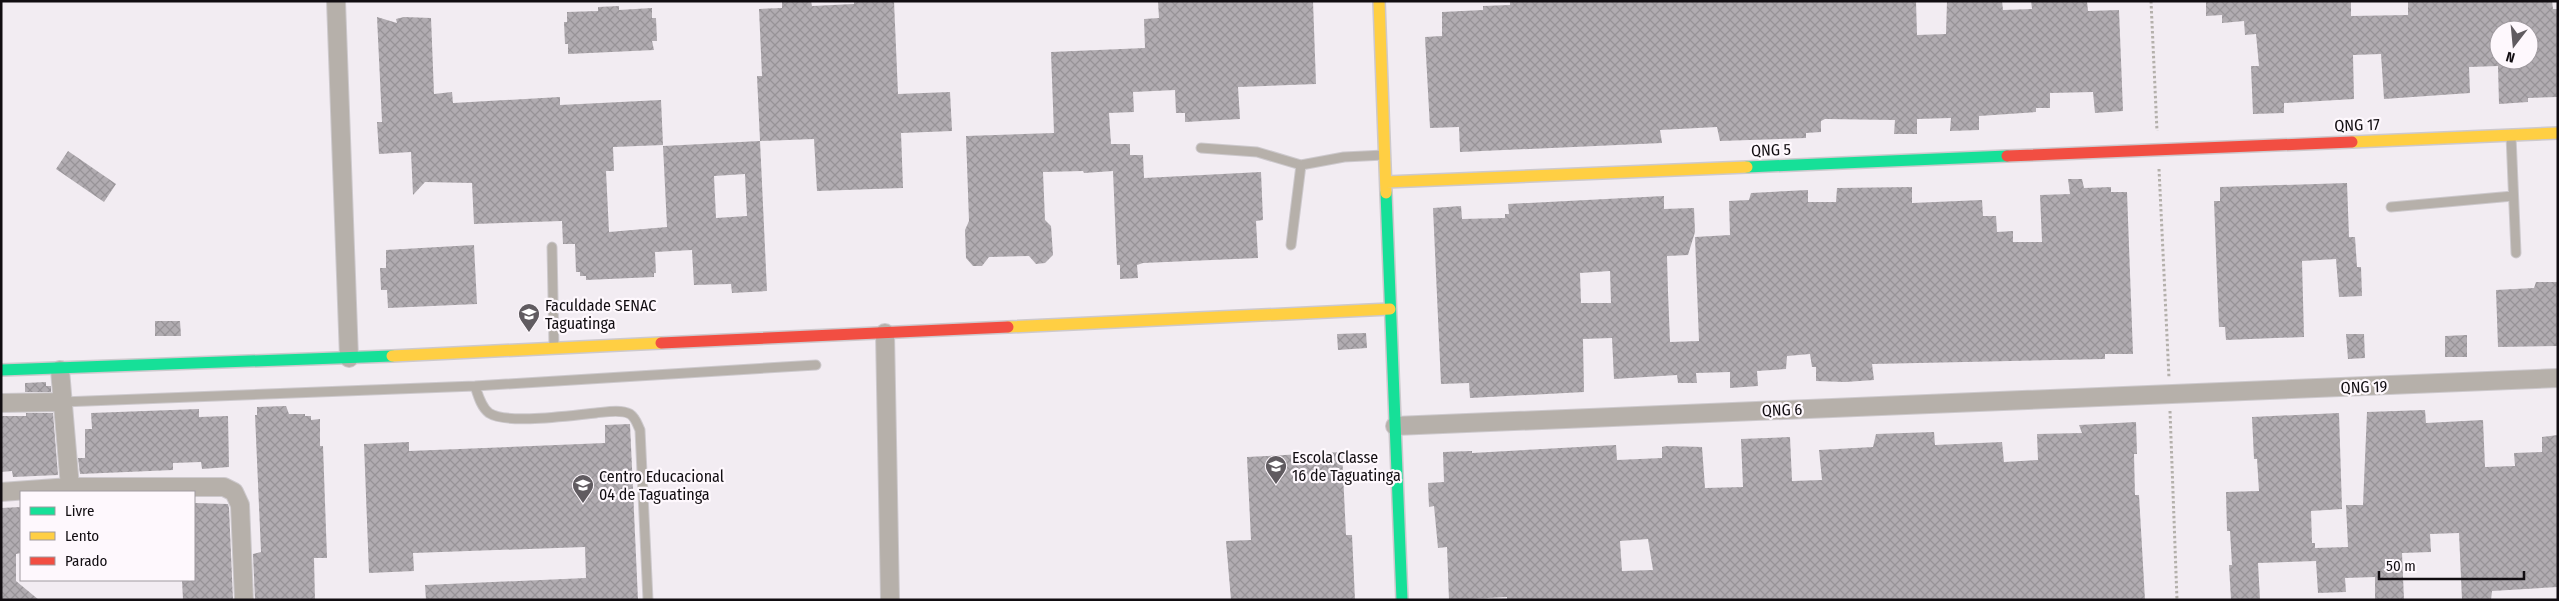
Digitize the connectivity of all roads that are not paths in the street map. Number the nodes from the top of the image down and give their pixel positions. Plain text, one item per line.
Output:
1 (336, 1) edge
2 (1379, 1) edge
3 (2558, 133) edge
4 (2510, 135) junction
5 (1201, 148) dead end
6 (2158, 150) joint
7 (1385, 155) junction
8 (1301, 165) junction
9 (1386, 182) junction
10 (2513, 196) junction
11 (2391, 206) dead end
12 (1291, 245) dead end
13 (552, 247) dead end
14 (2516, 254) dead end
15 (1390, 309) junction
16 (885, 333) junction
17 (554, 348) junction
18 (349, 358) junction
19 (816, 365) dead end
20 (1, 370) edge
21 (60, 370) junction
22 (2558, 378) edge
23 (475, 386) junction
24 (2169, 394) joint
25 (62, 402) junction
26 (1, 403) edge
27 (1395, 426) junction
28 (70, 487) junction
29 (1, 492) edge
30 (244, 600) edge
31 (648, 600) edge
32 (890, 600) edge
33 (1402, 600) edge

1 - 18 street
2 - 7 street
3 - 4 street, QNG 17
4 - 6 street, QNG 17
4 - 10 lane
5 - 8 lane
6 - 9 street, QNG 5
7 - 8 lane
7 - 9 street
8 - 12 lane
9 - 15 street
10 - 11 lane
10 - 14 lane
13 - 17 lane
15 - 16 street
15 - 27 street
16 - 17 street
16 - 32 street
17 - 18 street
18 - 21 street
19 - 23 lane
20 - 21 street
21 - 25 street
22 - 24 street, QNG 19
23 - 25 lane
23 - 31 lane
24 - 27 street, QNG 6
25 - 26 street
25 - 28 street
27 - 33 street
28 - 29 street
28 - 30 street

